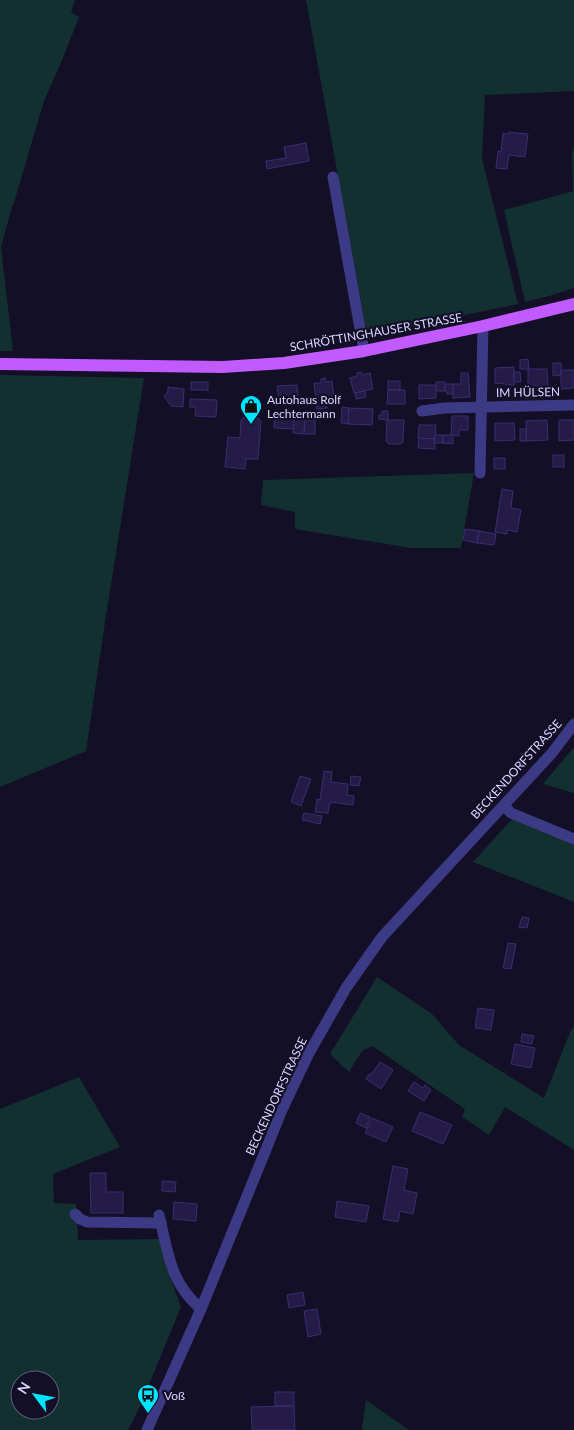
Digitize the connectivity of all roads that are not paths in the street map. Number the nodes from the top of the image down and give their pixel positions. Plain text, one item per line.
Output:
1 (333, 177) dead end
2 (574, 304) edge
3 (483, 326) junction
4 (364, 351) junction
5 (0, 364) edge
6 (574, 404) edge
7 (482, 406) junction
8 (422, 411) dead end
9 (480, 473) dead end
10 (574, 724) edge
11 (504, 806) junction
12 (574, 839) edge
13 (75, 1214) dead end
14 (201, 1308) junction
15 (147, 1430) edge

1 - 4 street
2 - 3 main road, SCHRÖTTINGHAUSER STRASSE
3 - 4 main road, SCHRÖTTINGHAUSER STRASSE
3 - 7 street, IM HÜLSEN
4 - 5 main road, SCHRÖTTINGHAUSER STRASSE
6 - 7 street, IM HÜLSEN
7 - 8 street, IM HÜLSEN
7 - 9 street, IM HÜLSEN
10 - 11 street, BECKENDORFSTRASSE
11 - 12 street
11 - 14 street, BECKENDORFSTRASSE
13 - 14 street
14 - 15 street, BECKENDORFSTRASSE

